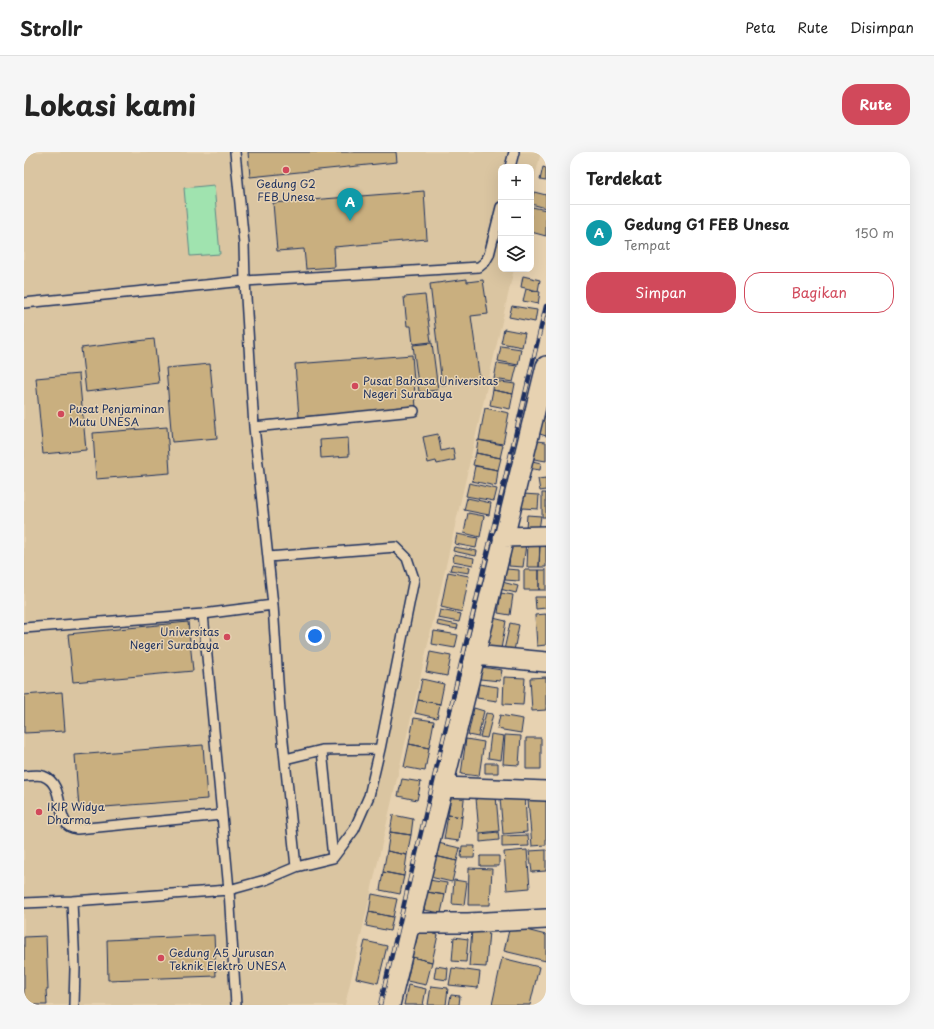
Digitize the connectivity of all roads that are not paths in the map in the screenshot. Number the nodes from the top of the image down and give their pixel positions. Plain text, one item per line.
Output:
1 (235, 152) edge
2 (514, 152) edge
3 (511, 164) edge
4 (498, 218) edge
5 (245, 281) junction
6 (24, 302) edge
7 (546, 366) edge
8 (541, 409) edge
9 (414, 411) dead end
10 (254, 427) junction
11 (546, 536) edge
12 (503, 537) junction
13 (268, 557) junction
14 (273, 605) junction
15 (203, 614) junction
16 (24, 628) edge
17 (475, 655) junction
18 (546, 662) edge
19 (380, 749) junction
20 (322, 750) junction
21 (285, 759) junction
22 (24, 776) edge
23 (444, 787) junction
24 (546, 791) edge
25 (222, 815) junction
26 (333, 858) junction
27 (296, 867) junction
28 (229, 890) junction
29 (72, 901) junction
30 (24, 903) edge
31 (546, 919) edge
32 (410, 923) junction
33 (74, 1005) edge
34 (236, 1005) edge
35 (390, 1005) edge

1 - 5 lane
2 - 3 lane
4 - 5 lane
5 - 6 lane
5 - 10 lane
7 - 8 street
8 - 12 street
9 - 10 lane
10 - 13 lane
11 - 12 street
12 - 17 street
13 - 14 lane
13 - 19 lane
14 - 15 lane
14 - 21 lane
15 - 16 lane
15 - 25 lane
17 - 18 street
17 - 23 street
19 - 20 lane
19 - 26 lane
20 - 21 lane
20 - 26 lane
21 - 27 lane
22 - 25 lane
23 - 24 street
23 - 32 street
25 - 28 lane
26 - 27 lane
27 - 28 lane
28 - 29 lane
28 - 34 lane
29 - 30 lane
29 - 33 lane
31 - 32 street
32 - 35 street

